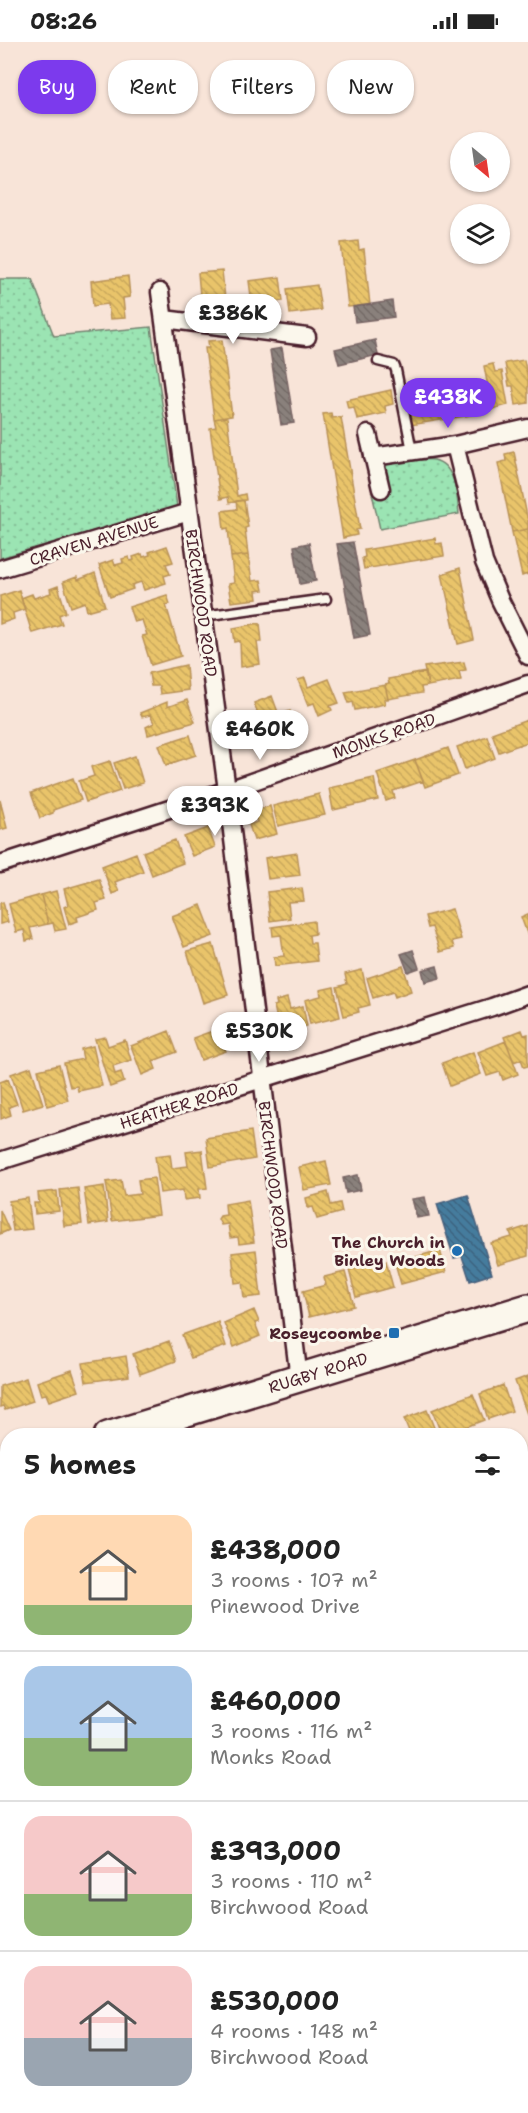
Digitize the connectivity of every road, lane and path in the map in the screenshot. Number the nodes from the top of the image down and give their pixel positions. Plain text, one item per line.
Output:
1 (160, 292) dead end
2 (164, 319) junction
3 (307, 337) dead end
4 (378, 361) dead end
5 (528, 428) edge
6 (368, 434) dead end
7 (456, 445) junction
8 (412, 451) junction
9 (373, 457) junction
10 (381, 489) dead end
11 (189, 512) junction
12 (0, 569) edge
13 (326, 598) dead end
14 (203, 616) junction
15 (528, 656) edge
16 (528, 684) edge
17 (227, 790) junction
18 (0, 864) edge
19 (528, 994) edge
20 (261, 1081) junction
21 (0, 1161) edge
22 (528, 1308) edge
23 (299, 1379) junction
24 (135, 1428) edge

1 - 2 street, BIRCHWOOD ROAD
2 - 3 street
2 - 11 street, BIRCHWOOD ROAD
4 - 8 lane
5 - 7 street
6 - 9 street
7 - 8 street
7 - 15 street
8 - 9 street
9 - 10 street
11 - 12 street, CRAVEN AVENUE
11 - 14 street, BIRCHWOOD ROAD
13 - 14 lane
14 - 17 street, BIRCHWOOD ROAD
16 - 17 street, MONKS ROAD
17 - 18 street, MONKS ROAD
17 - 20 street, BIRCHWOOD ROAD
19 - 20 street, HEATHER ROAD
20 - 21 street, HEATHER ROAD
20 - 23 street, BIRCHWOOD ROAD
22 - 23 main road, RUGBY ROAD
23 - 24 main road, RUGBY ROAD

